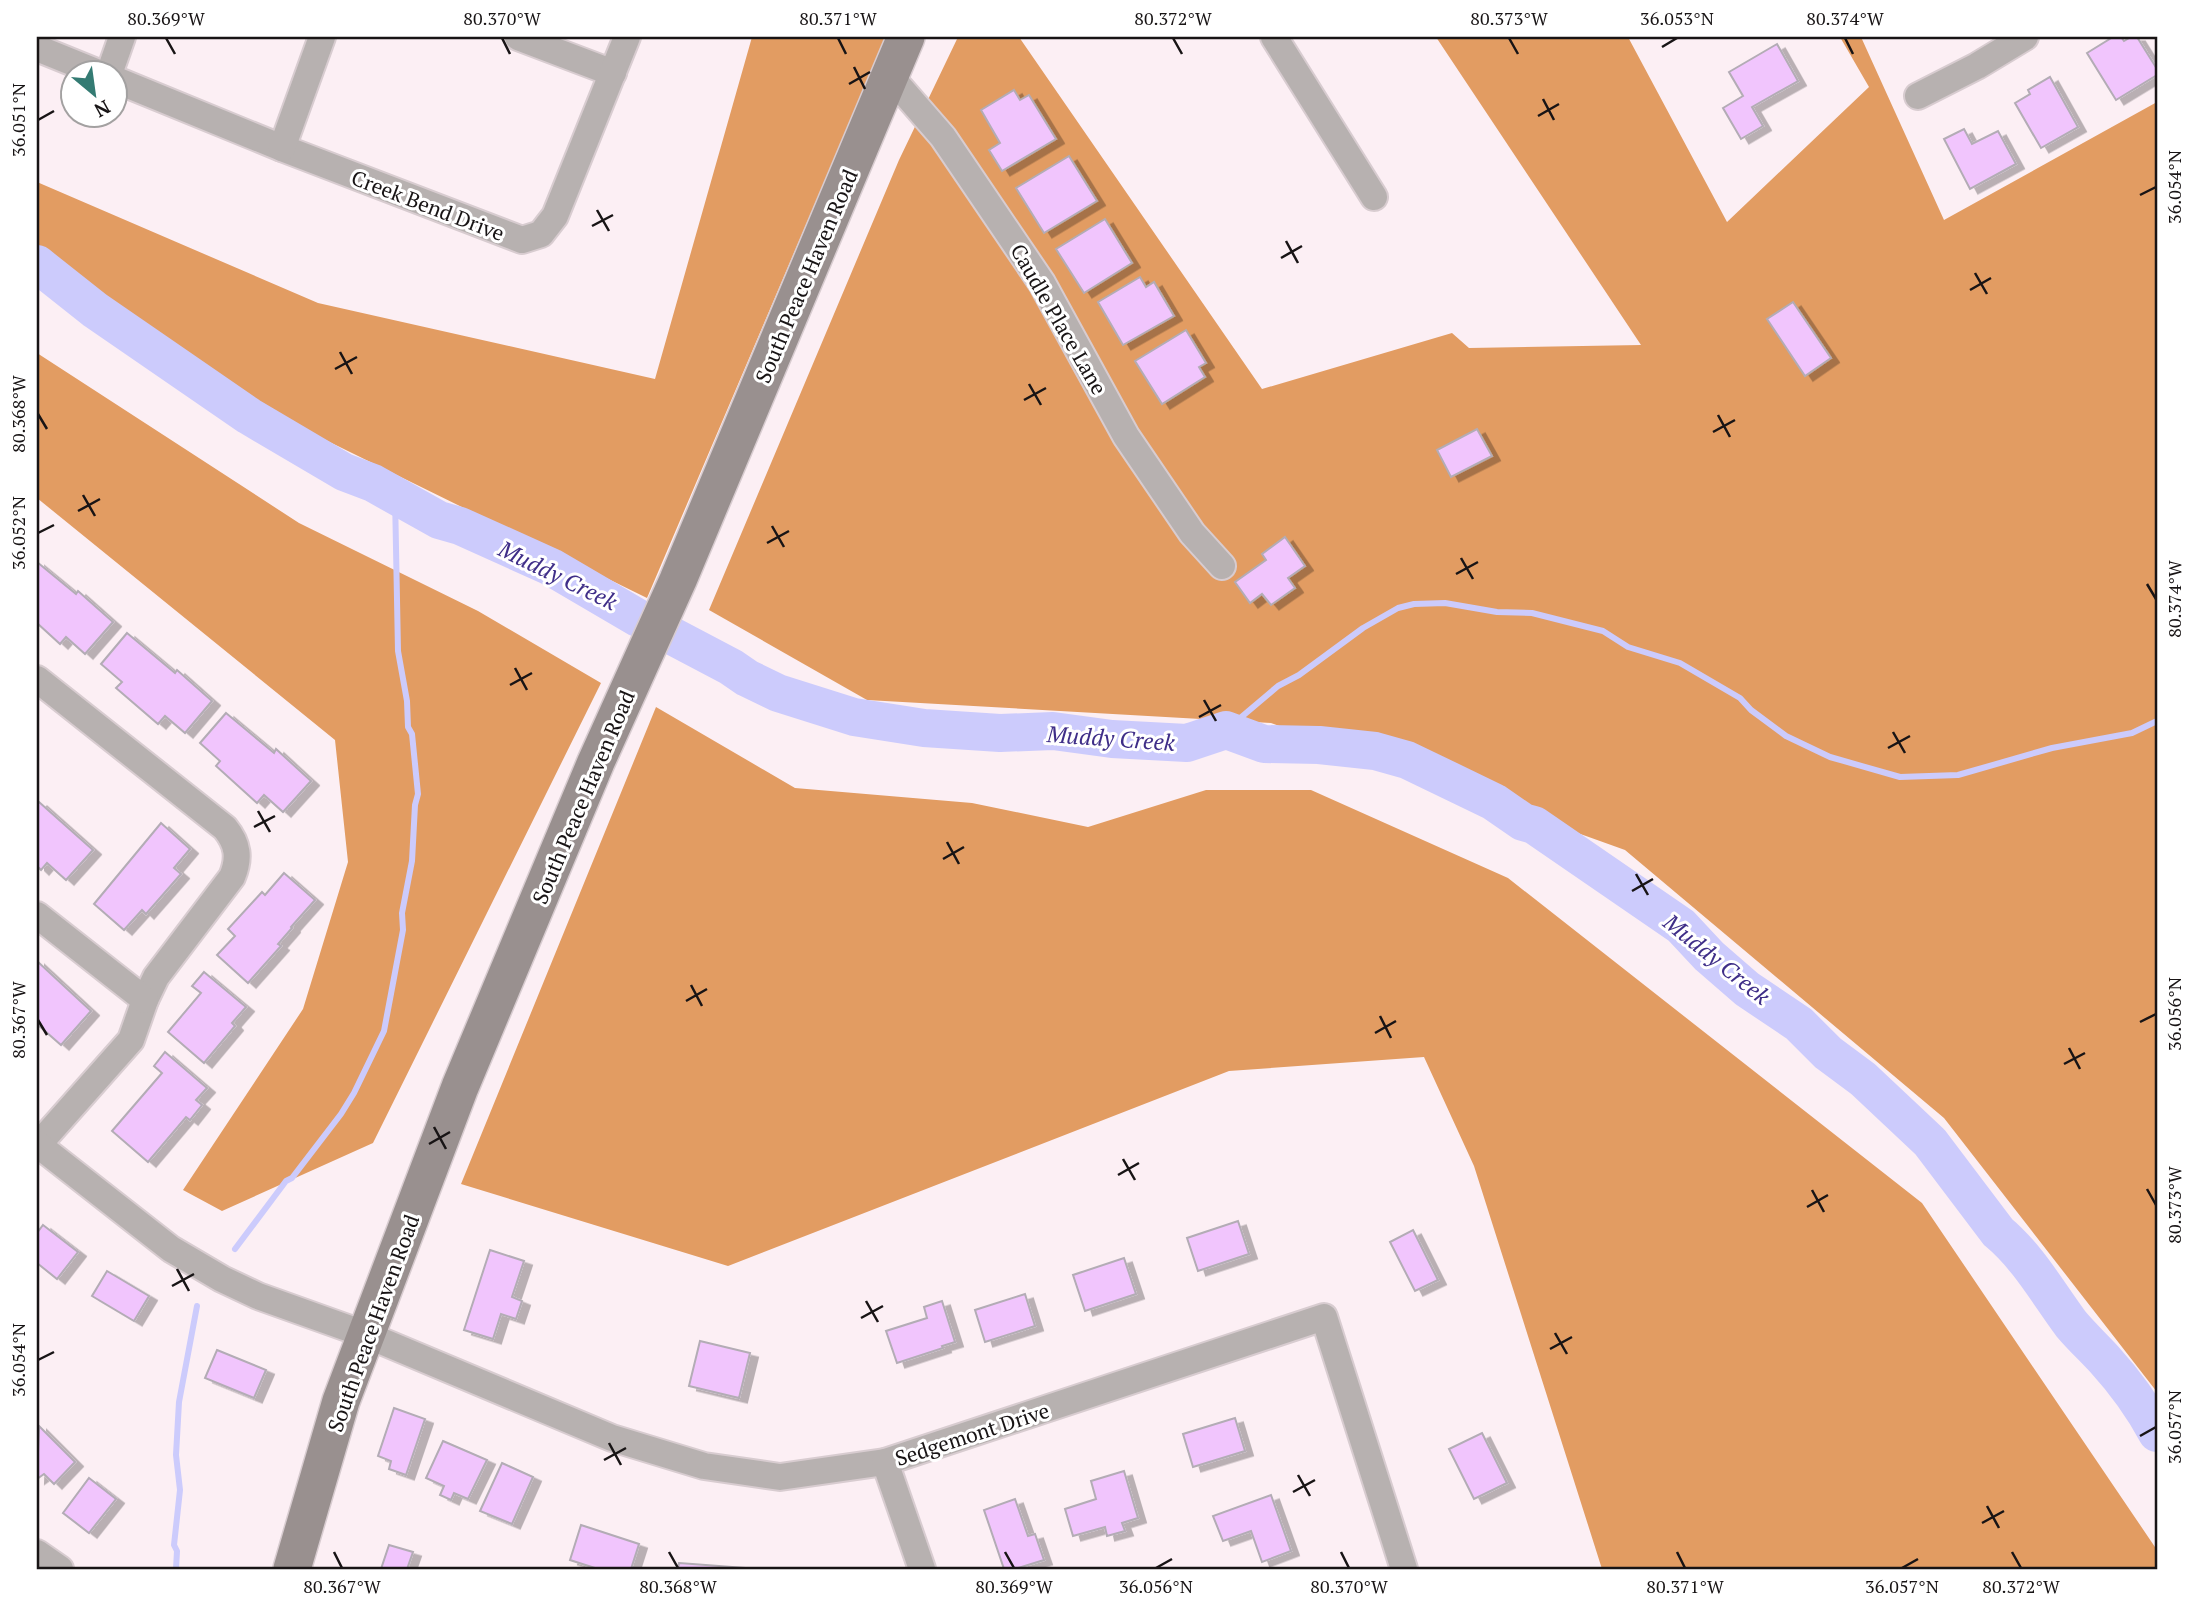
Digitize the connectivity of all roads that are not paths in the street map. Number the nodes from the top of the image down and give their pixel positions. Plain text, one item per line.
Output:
1 (122, 37) edge
2 (323, 37) edge
3 (518, 37) edge
4 (627, 37) edge
5 (906, 37) edge
6 (1274, 37) edge
7 (2025, 37) edge
8 (37, 48) edge
9 (67, 60) edge
10 (114, 60) edge
11 (613, 73) junction
12 (890, 76) junction
13 (130, 85) edge
14 (1918, 96) dead end
15 (282, 148) junction
16 (1374, 197) dead end
17 (1222, 566) dead end
18 (37, 679) edge
19 (37, 915) edge
20 (145, 1000) junction
21 (37, 1145) edge
22 (367, 1335) junction
23 (885, 1462) junction
24 (37, 1553) edge
25 (60, 1569) edge
26 (292, 1569) edge
27 (922, 1569) edge
28 (1404, 1569) edge

1 - 10 street
2 - 15 street
3 - 11 street
4 - 11 street, Creek Bend Drive
5 - 12 main road, South Peace Haven Road
6 - 16 street
7 - 14 street
8 - 9 street
11 - 15 street, Creek Bend Drive
12 - 17 street, Caudle Place Lane
12 - 22 main road, South Peace Haven Road
13 - 15 street, Creek Bend Drive
18 - 20 street
19 - 20 street
20 - 21 street
21 - 22 street, Sedgemont Drive
22 - 23 street, Sedgemont Drive
22 - 26 main road, South Peace Haven Road
23 - 27 street
23 - 28 street, Sedgemont Drive
24 - 25 street

